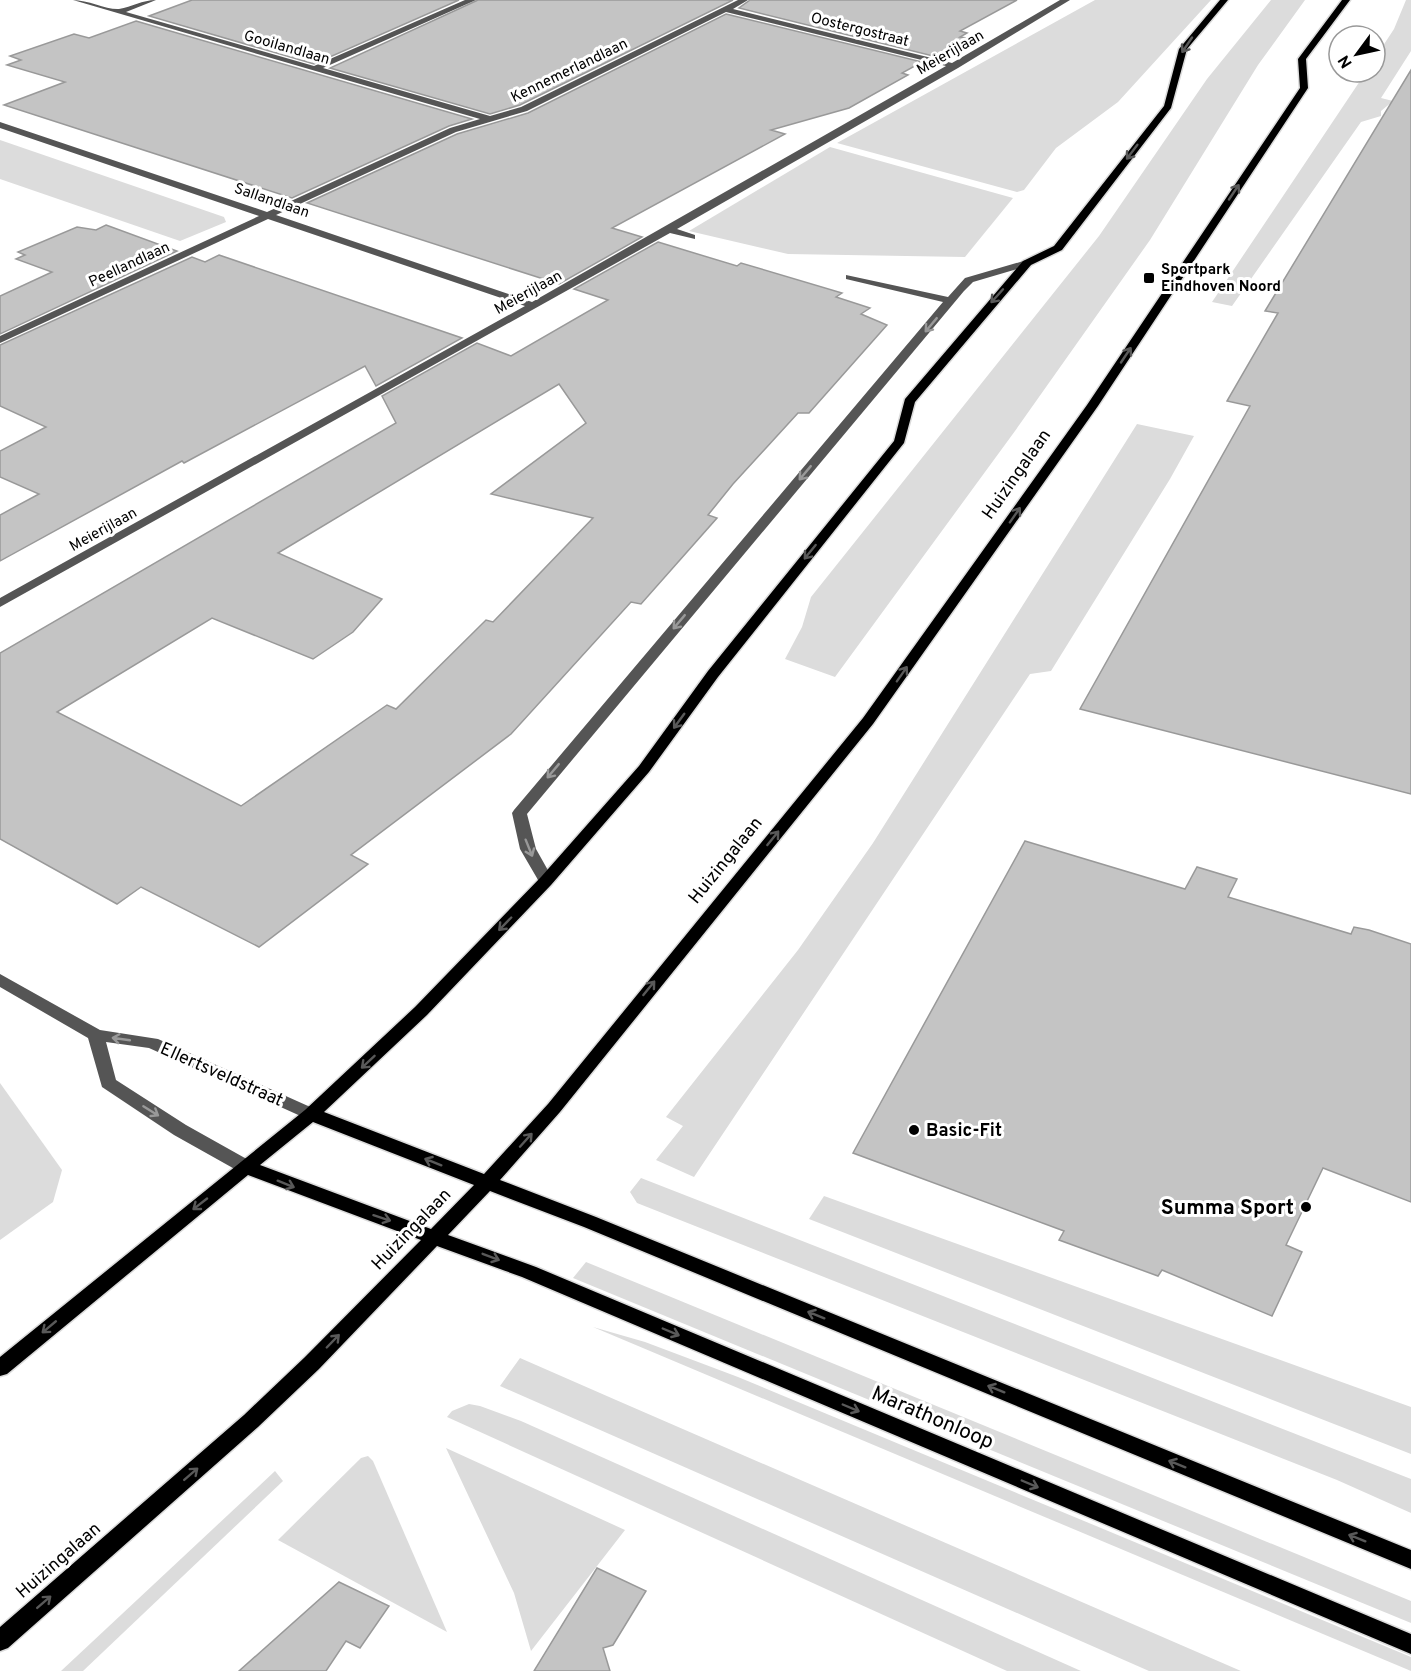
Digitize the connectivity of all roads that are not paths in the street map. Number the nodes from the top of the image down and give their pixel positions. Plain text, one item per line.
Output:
1 (76, 0) edge
2 (152, 0) edge
3 (472, 0) edge
4 (744, 0) edge
5 (1066, 0) edge
6 (1224, 0) edge
7 (1346, 0) edge
8 (724, 9) junction
9 (118, 12) junction
10 (956, 66) junction
11 (314, 69) junction
12 (489, 119) junction
13 (0, 126) edge
14 (271, 216) junction
15 (669, 230) junction
16 (692, 237) dead end
17 (1027, 263) junction
18 (850, 276) dead end
19 (951, 301) junction
20 (534, 306) junction
21 (0, 340) edge
22 (0, 603) edge
23 (546, 881) junction
24 (0, 980) edge
25 (96, 1035) junction
26 (311, 1114) junction
27 (246, 1167) junction
28 (487, 1183) junction
29 (436, 1236) junction
30 (0, 1368) edge
31 (1411, 1560) edge
32 (0, 1641) edge
33 (1411, 1644) edge

1 - 9 street, Gooilandlaan
2 - 9 street
3 - 11 street
4 - 8 street, Kennemerlandlaan
5 - 10 street, Meierijlaan
6 -> 17 main road
28 -> 7 main road, Huizingalaan
8 - 10 street, Oostergostraat
8 - 12 street, Kennemerlandlaan
9 - 11 street, Gooilandlaan
10 - 15 street, Meierijlaan
11 - 12 street, Gooilandlaan
12 - 14 street, Kennemerlandlaan
13 - 14 street, Sallandlaan
14 - 20 street, Sallandlaan
14 - 21 street, Peellandlaan
15 - 16 street
15 - 20 street, Meierijlaan
17 - 19 street
17 -> 23 main road
18 - 19 street
19 -> 23 street
20 - 22 street, Meierijlaan
23 -> 26 main road
24 - 25 street, Ellertsveldstraat
26 -> 25 street, Ellertsveldstraat
25 -> 27 street
26 - 27 main road
28 -> 26 main road
27 -> 29 main road, Marathonloop
27 -> 30 main road
28 - 29 main road, Huizingalaan
31 -> 28 main road
32 -> 29 main road, Huizingalaan
29 -> 33 main road, Marathonloop

